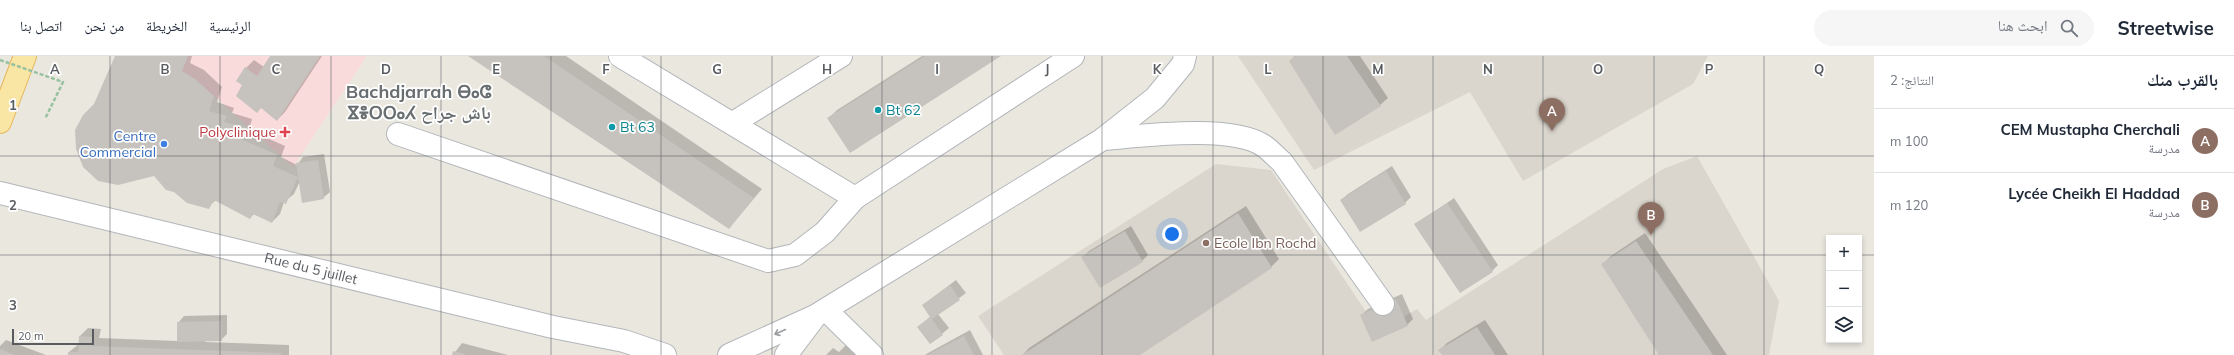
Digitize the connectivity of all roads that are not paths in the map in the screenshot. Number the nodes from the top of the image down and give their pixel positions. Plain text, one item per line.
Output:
1 (26, 56) edge
2 (620, 56) edge
3 (841, 56) edge
4 (1073, 56) edge
5 (1185, 56) edge
6 (0, 122) edge
7 (733, 123) junction
8 (398, 134) dead end
9 (1103, 139) junction
10 (0, 193) edge
11 (855, 198) junction
12 (1383, 304) dead end
13 (821, 313) junction
14 (631, 348) edge
15 (665, 355) edge
16 (729, 355) edge
17 (786, 355) edge
18 (872, 355) edge

1 - 6 main road
2 - 7 street
3 - 7 street
4 - 11 street
5 - 9 street
7 - 11 street
8 - 11 street
9 - 12 street
9 - 13 street
10 - 14 street, Rue du 5 juillet
13 -> 16 street
13 - 17 street
13 - 18 street
14 - 15 street, Rue du 5 juillet

